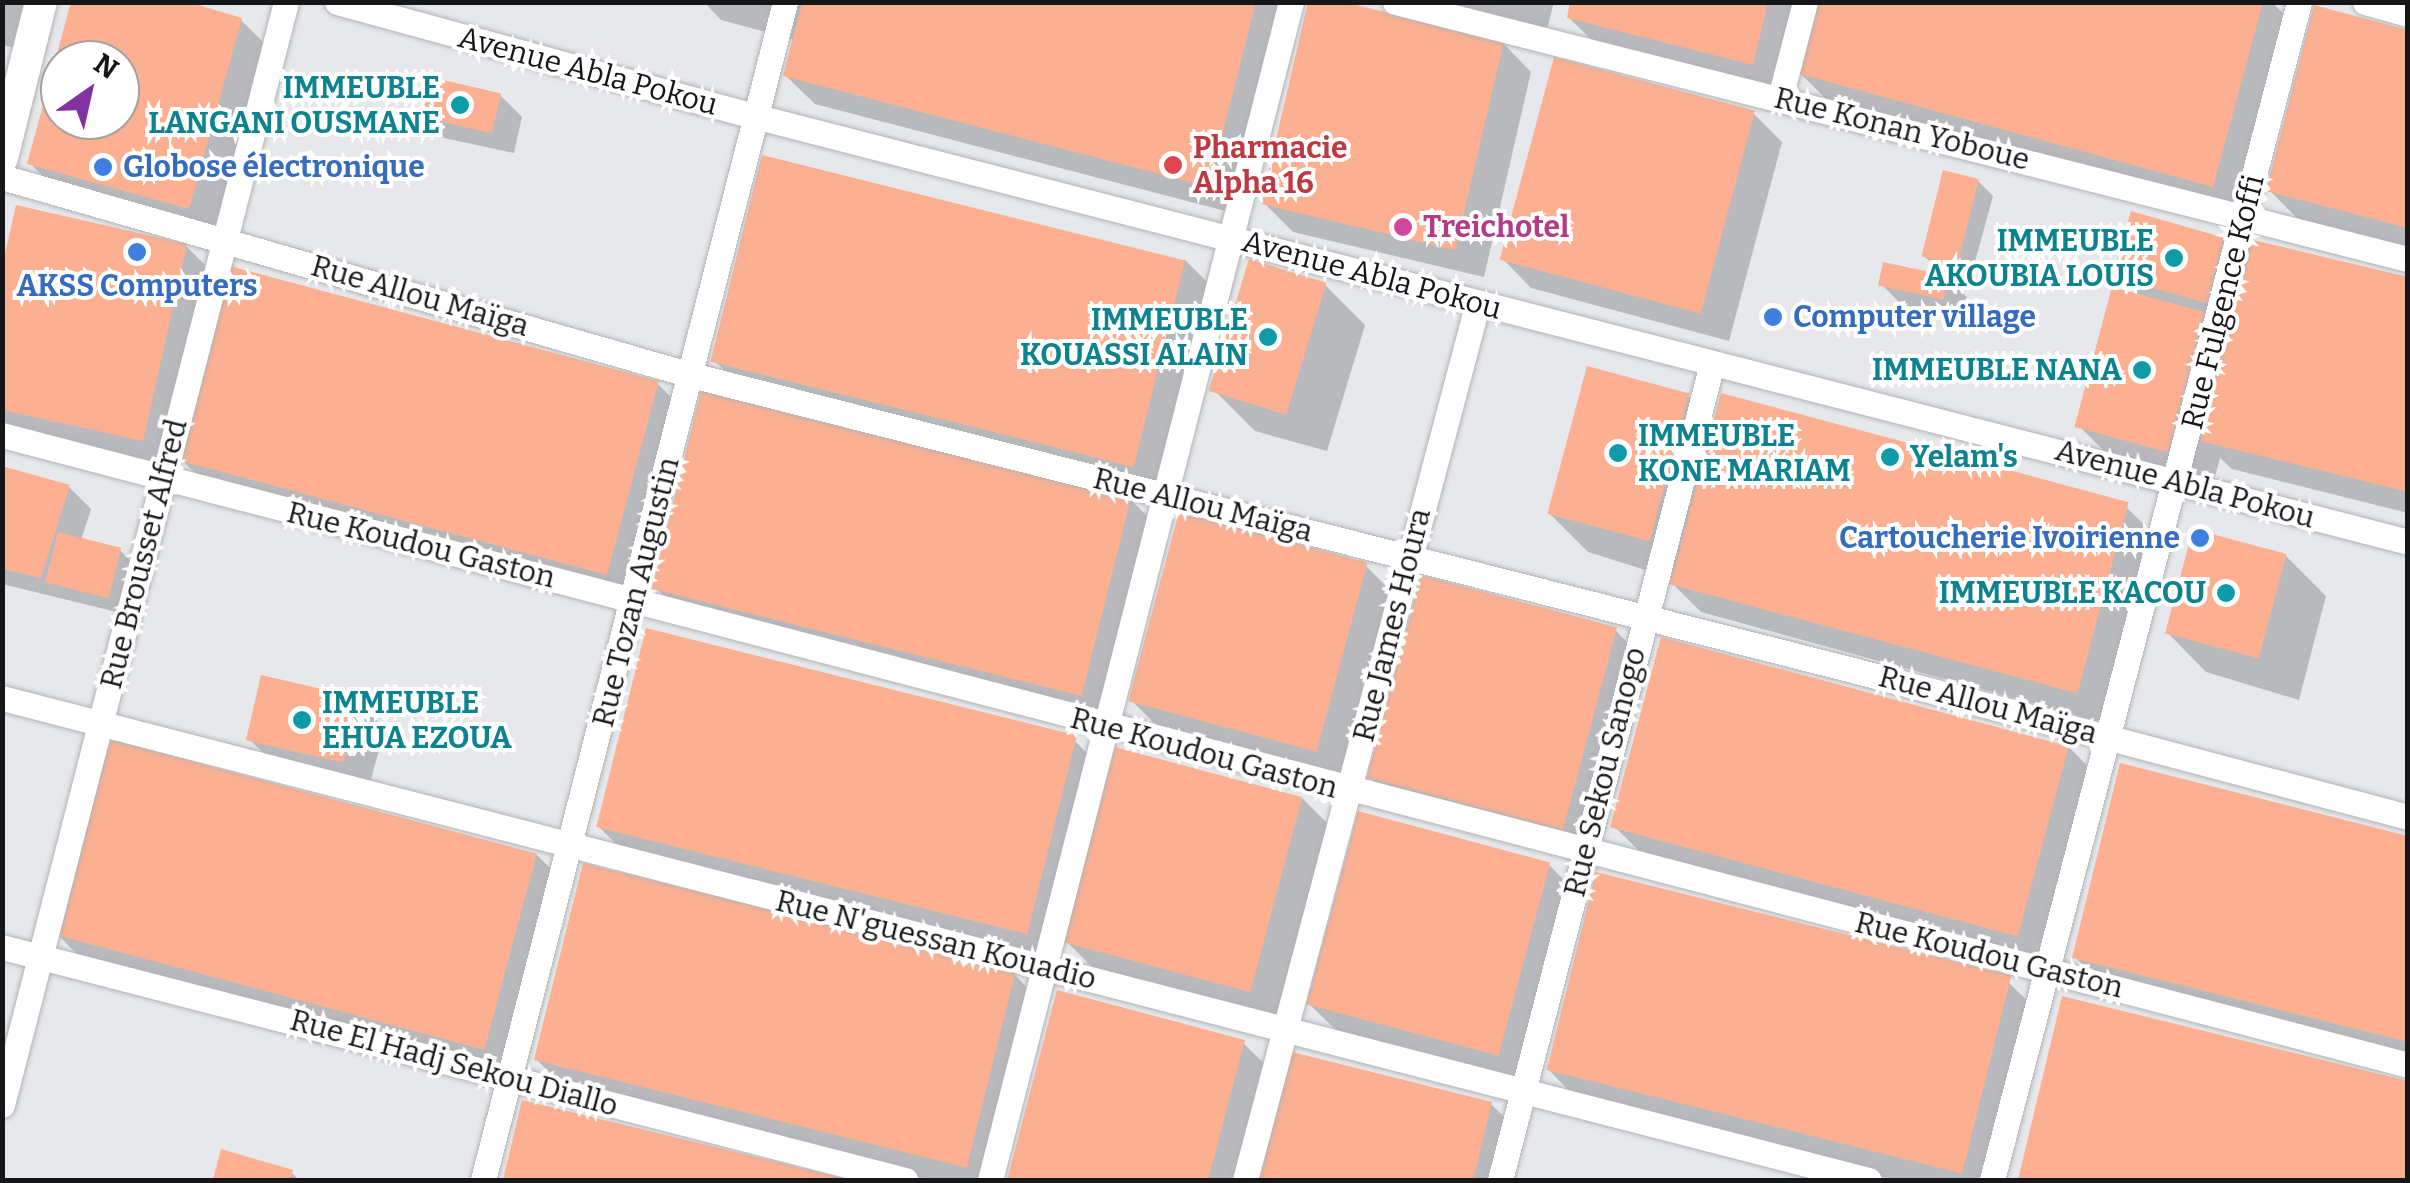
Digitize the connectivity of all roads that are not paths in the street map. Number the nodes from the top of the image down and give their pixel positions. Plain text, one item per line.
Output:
1 (41, 2) edge
2 (286, 2) edge
3 (338, 2) edge
4 (785, 2) edge
5 (1291, 2) edge
6 (1396, 2) edge
7 (1804, 2) edge
8 (2299, 2) edge
9 (2365, 2) edge
10 (2408, 14) edge
11 (1780, 98) junction
12 (758, 117) junction
13 (2, 158) edge
14 (2, 178) edge
15 (2245, 218) junction
16 (1233, 238) junction
17 (226, 239) junction
18 (2408, 259) edge
19 (1478, 302) junction
20 (1712, 364) junction
21 (692, 374) junction
22 (2, 434) edge
23 (164, 479) junction
24 (2177, 481) junction
25 (1166, 496) junction
26 (2408, 542) edge
27 (1408, 558) junction
28 (633, 599) junction
29 (1645, 618) junction
30 (2, 698) edge
31 (101, 721) junction
32 (1106, 727) junction
33 (2109, 737) junction
34 (1351, 792) junction
35 (2408, 818) edge
36 (571, 846) junction
37 (1585, 852) junction
38 (2, 947) edge
39 (40, 958) junction
40 (1045, 968) junction
41 (2046, 969) junction
42 (1283, 1030) junction
43 (2408, 1065) edge
44 (510, 1077) junction
45 (1523, 1090) junction
46 (2, 1105) edge
47 (483, 1180) edge
48 (905, 1180) edge
49 (990, 1180) edge
50 (1245, 1180) edge
51 (1500, 1180) edge
52 (1869, 1180) edge
53 (1992, 1180) edge

1 - 13 street
2 - 17 street, Rue Brousset Alfred
3 - 12 street, Avenue Abla Pokou
4 - 12 street, Rue Tozan Augustin
5 - 16 street
6 - 11 street, Rue Konan Yoboue
7 - 11 street
8 - 15 street, Rue Fulgence Koffi
9 - 10 street
11 - 15 street, Rue Konan Yoboue
12 - 16 street, Avenue Abla Pokou
12 - 21 street, Rue Tozan Augustin
14 - 17 street, Rue Allou Maïga
15 - 18 street, Rue Konan Yoboue
15 - 24 street, Rue Fulgence Koffi
16 - 19 street, Avenue Abla Pokou
16 - 25 street
17 - 21 street, Rue Allou Maïga
17 - 23 street, Rue Brousset Alfred
19 - 20 street, Avenue Abla Pokou
19 - 27 street, Rue James Houra
20 - 24 street, Avenue Abla Pokou
20 - 29 street, Rue Sekou Sanogo
21 - 25 street, Rue Allou Maïga
21 - 28 street, Rue Tozan Augustin
22 - 23 street, Rue Koudou Gaston
23 - 28 street, Rue Koudou Gaston
23 - 31 street, Rue Brousset Alfred
24 - 26 street, Avenue Abla Pokou
24 - 33 street, Rue Fulgence Koffi
25 - 27 street, Rue Allou Maïga
25 - 32 street
27 - 29 street, Rue Allou Maïga
27 - 34 street, Rue James Houra
28 - 32 street, Rue Koudou Gaston
28 - 36 street, Rue Tozan Augustin
29 - 33 street, Rue Allou Maïga
29 - 37 street, Rue Sekou Sanogo
30 - 31 street, Rue N'guessan Kouadio
31 - 36 street, Rue N'guessan Kouadio
31 - 39 street, Rue Brousset Alfred
32 - 34 street, Rue Koudou Gaston
32 - 40 street
33 - 35 street, Rue Allou Maïga
33 - 41 street, Rue Fulgence Koffi
34 - 37 street, Rue Koudou Gaston
34 - 42 street, Rue James Houra
36 - 40 street, Rue N'guessan Kouadio
36 - 44 street, Rue Tozan Augustin
37 - 41 street, Rue Koudou Gaston
37 - 45 street, Rue Sekou Sanogo
38 - 39 street, Rue El Hadj Sekou Diallo
39 - 44 street, Rue El Hadj Sekou Diallo
39 - 46 street, Rue Brousset Alfred
40 - 42 street, Rue N'guessan Kouadio
40 - 49 street
41 - 43 street, Rue Koudou Gaston
41 - 53 street, Rue Fulgence Koffi
42 - 45 street, Rue N'guessan Kouadio
42 - 50 street, Rue James Houra
44 - 47 street, Rue Tozan Augustin
44 - 48 street, Rue El Hadj Sekou Diallo
45 - 51 street, Rue Sekou Sanogo
45 - 52 street, Rue N'guessan Kouadio

